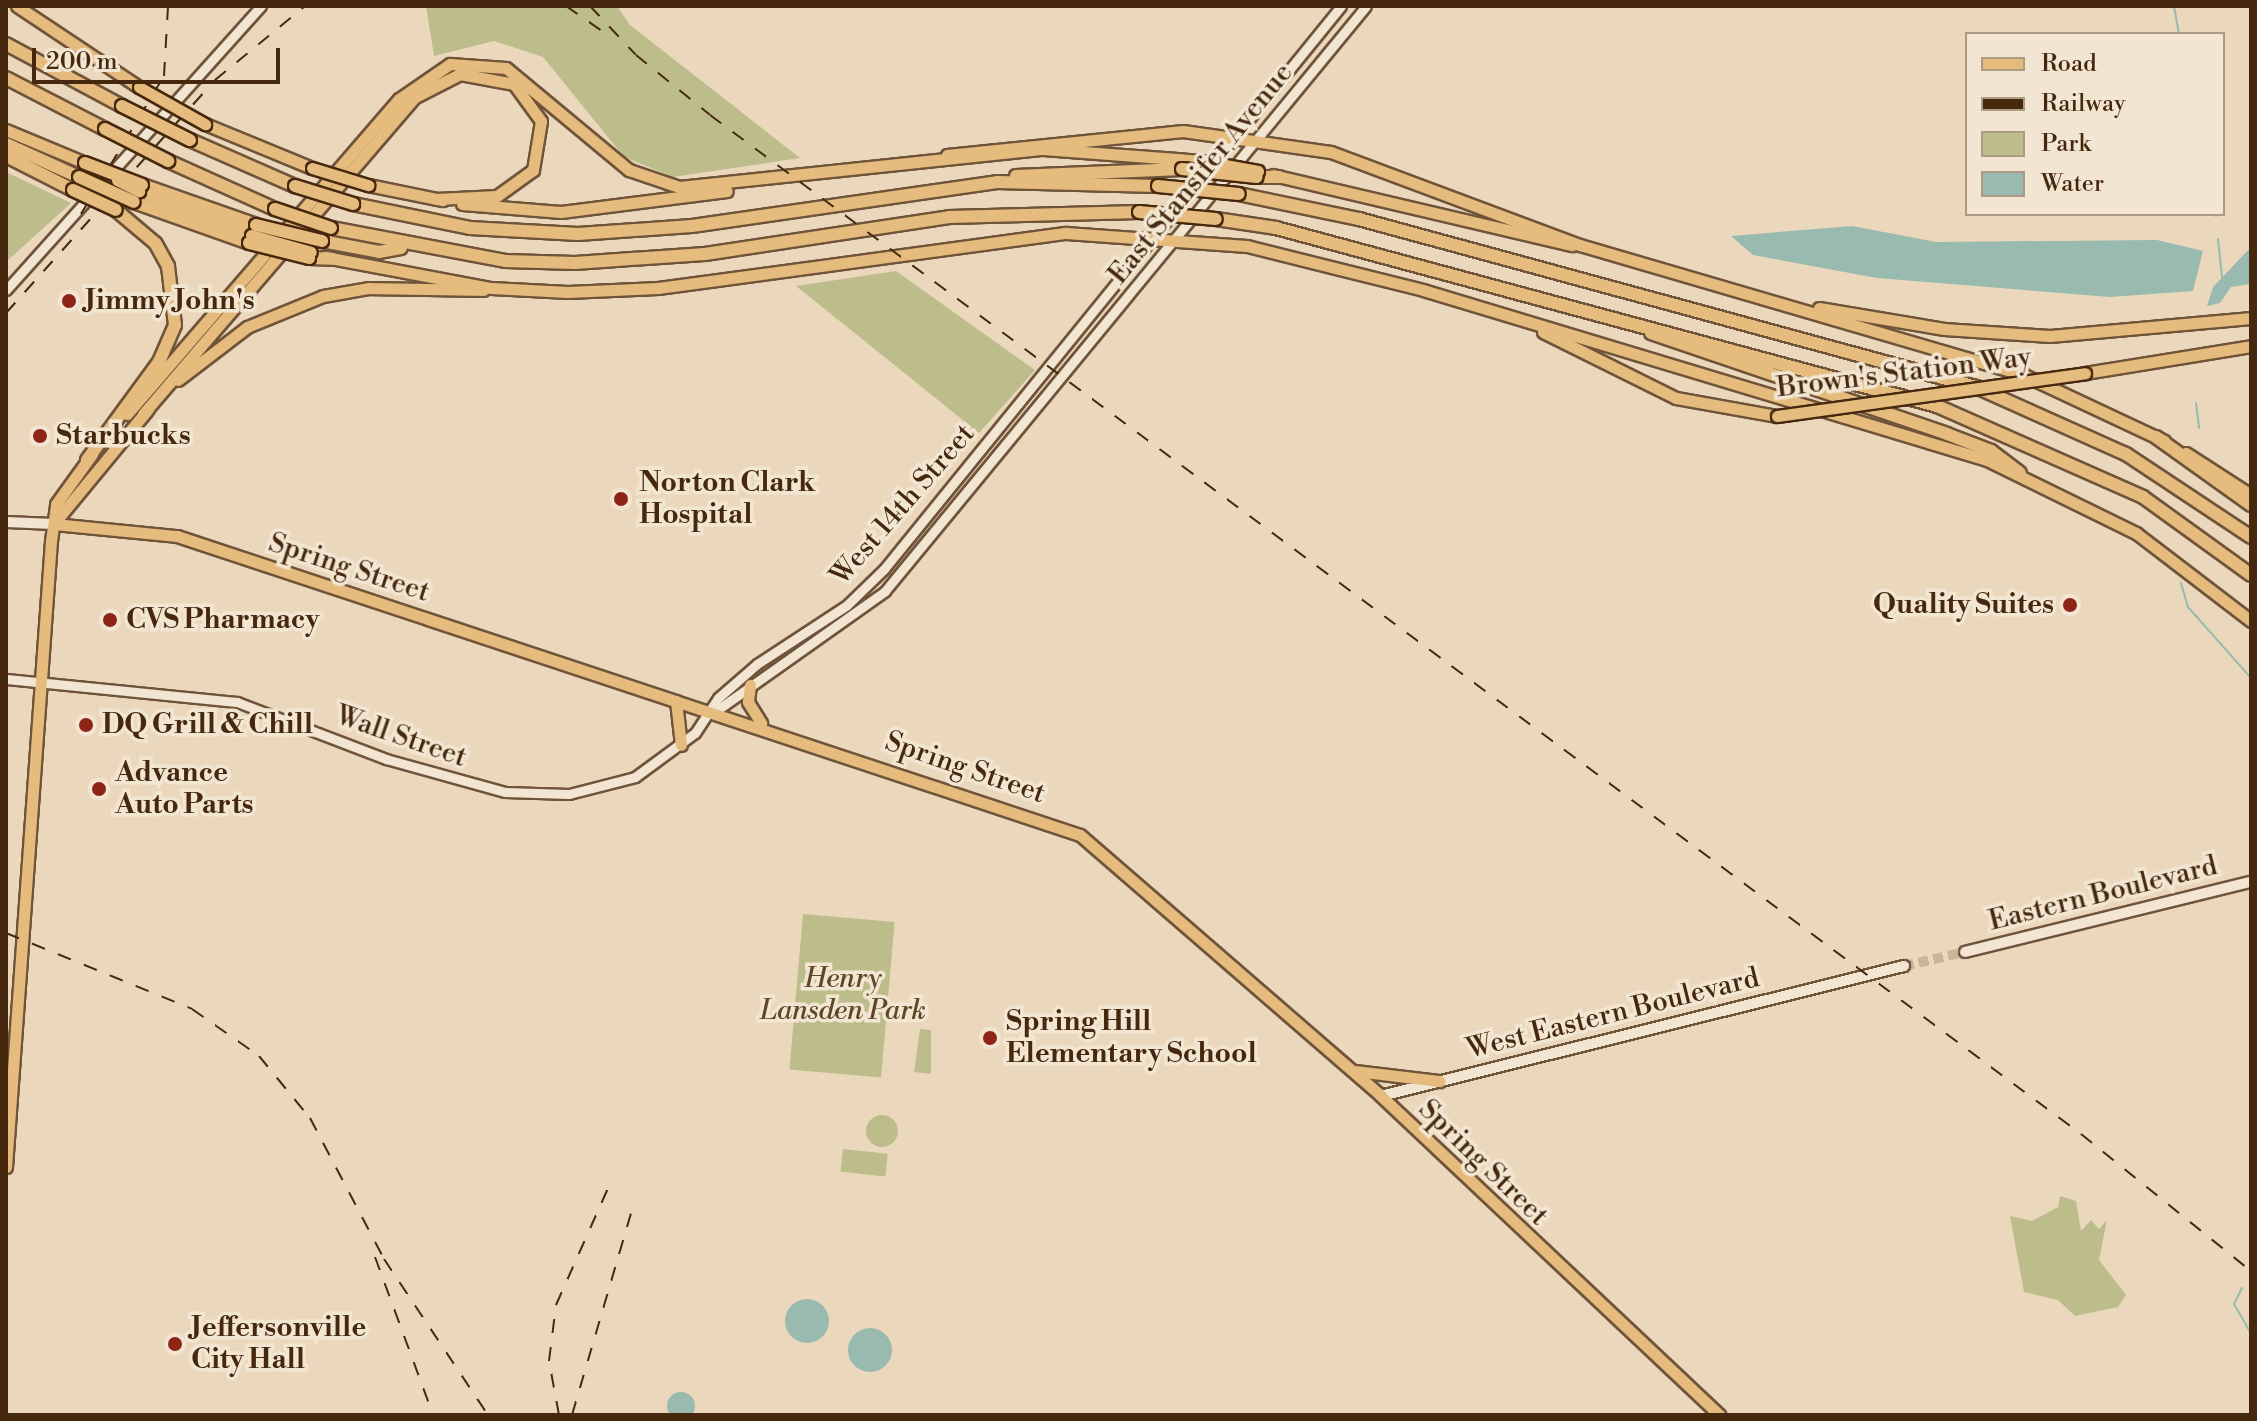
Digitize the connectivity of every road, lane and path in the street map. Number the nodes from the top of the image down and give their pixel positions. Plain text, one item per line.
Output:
1 (17, 6) edge
2 (31, 6) edge
3 (261, 6) edge
4 (1341, 6) edge
5 (1366, 6) edge
6 (6, 44) edge
7 (94, 58) junction
8 (6, 78) edge
9 (6, 86) edge
10 (34, 93) junction
11 (6, 130) edge
12 (1239, 133) junction
13 (1260, 137) junction
14 (6, 144) edge
15 (6, 156) edge
16 (935, 159) junction
17 (85, 163) joint
18 (1258, 174) junction
19 (1279, 177) joint
20 (997, 182) junction
21 (763, 183) junction
22 (139, 193) junction
23 (436, 199) junction
24 (252, 235) junction
25 (1153, 238) junction
26 (1179, 239) junction
27 (1580, 245) junction
28 (408, 247) junction
29 (332, 259) joint
30 (491, 288) junction
31 (6, 290) edge
32 (1794, 304) junction
33 (2251, 318) edge
34 (1533, 324) junction
35 (1638, 325) junction
36 (2251, 346) edge
37 (1055, 356) joint
38 (1069, 368) joint
39 (143, 414) junction
40 (2156, 437) junction
41 (87, 460) junction
42 (2020, 473) junction
43 (2251, 495) edge
44 (2251, 505) edge
45 (6, 522) edge
46 (54, 524) junction
47 (2251, 537) edge
48 (2251, 575) edge
49 (2251, 621) edge
50 (6, 679) edge
51 (40, 682) junction
52 (750, 685) junction
53 (676, 701) junction
54 (713, 713) junction
55 (764, 726) junction
56 (681, 745) junction
57 (2251, 882) edge
58 (1965, 952) tunnel mouth
59 (1904, 966) tunnel mouth
60 (1349, 1068) junction
61 (1439, 1081) junction
62 (1381, 1096) junction
63 (6, 1167) edge
64 (1719, 1415) edge

1 - 7 main road
2 - 7 main road
3 - 31 street
4 - 12 street, East Stansifer Avenue
5 - 13 street, East Stansifer Avenue
6 - 20 highway, bridge
7 - 23 main road, bridge
8 - 10 highway
9 - 10 highway
10 - 28 highway, bridge
11 - 17 main road
12 - 13 main road
12 - 16 main road
12 - 25 street, East Stansifer Avenue
13 - 26 street, East Stansifer Avenue
13 - 27 main road
14 - 22 highway, bridge
15 - 41 highway, bridge
16 - 18 main road, bridge
16 - 21 main road
17 - 22 highway, bridge
18 - 19 highway
18 - 20 highway, bridge
19 - 27 main road
20 - 47 highway, bridge
21 - 23 main road
21 - 41 main road
22 - 24 highway
22 - 24 highway
23 - 39 main road
24 - 28 highway, bridge
24 - 29 highway, bridge
25 - 26 main road
25 - 30 main road
25 - 37 street, East Stansifer Avenue
26 - 34 main road
26 - 38 street, East Stansifer Avenue
27 - 32 main road
28 - 35 highway, bridge
29 - 30 main road
30 - 39 main road
32 - 33 main road, Brown's Station Way
32 - 40 main road
34 - 36 main road, Brown's Station Way, bridge
34 - 42 main road
35 - 42 highway
35 - 48 highway
37 - 54 street, West 14th Street
38 - 52 street, West 14th Street
39 - 46 main road
40 - 43 main road
40 - 44 highway
41 - 46 main road
42 - 49 main road
45 - 46 main road, Spring Street
46 - 51 main road
46 - 53 main road, Spring Street
50 - 51 street, Wall Street
51 - 56 street, Wall Street
51 - 63 main road
52 - 54 street, West 14th Street
52 - 55 main road
53 - 54 main road, Spring Street
53 - 56 main road
54 - 55 main road, Spring Street
54 - 56 street, Wall Street
55 - 60 main road, Spring Street
57 - 58 main road, Eastern Boulevard
59 - 61 main road, West Eastern Boulevard
60 - 61 main road
60 - 62 main road, Spring Street
61 - 62 main road, West Eastern Boulevard
62 - 64 main road, Spring Street

